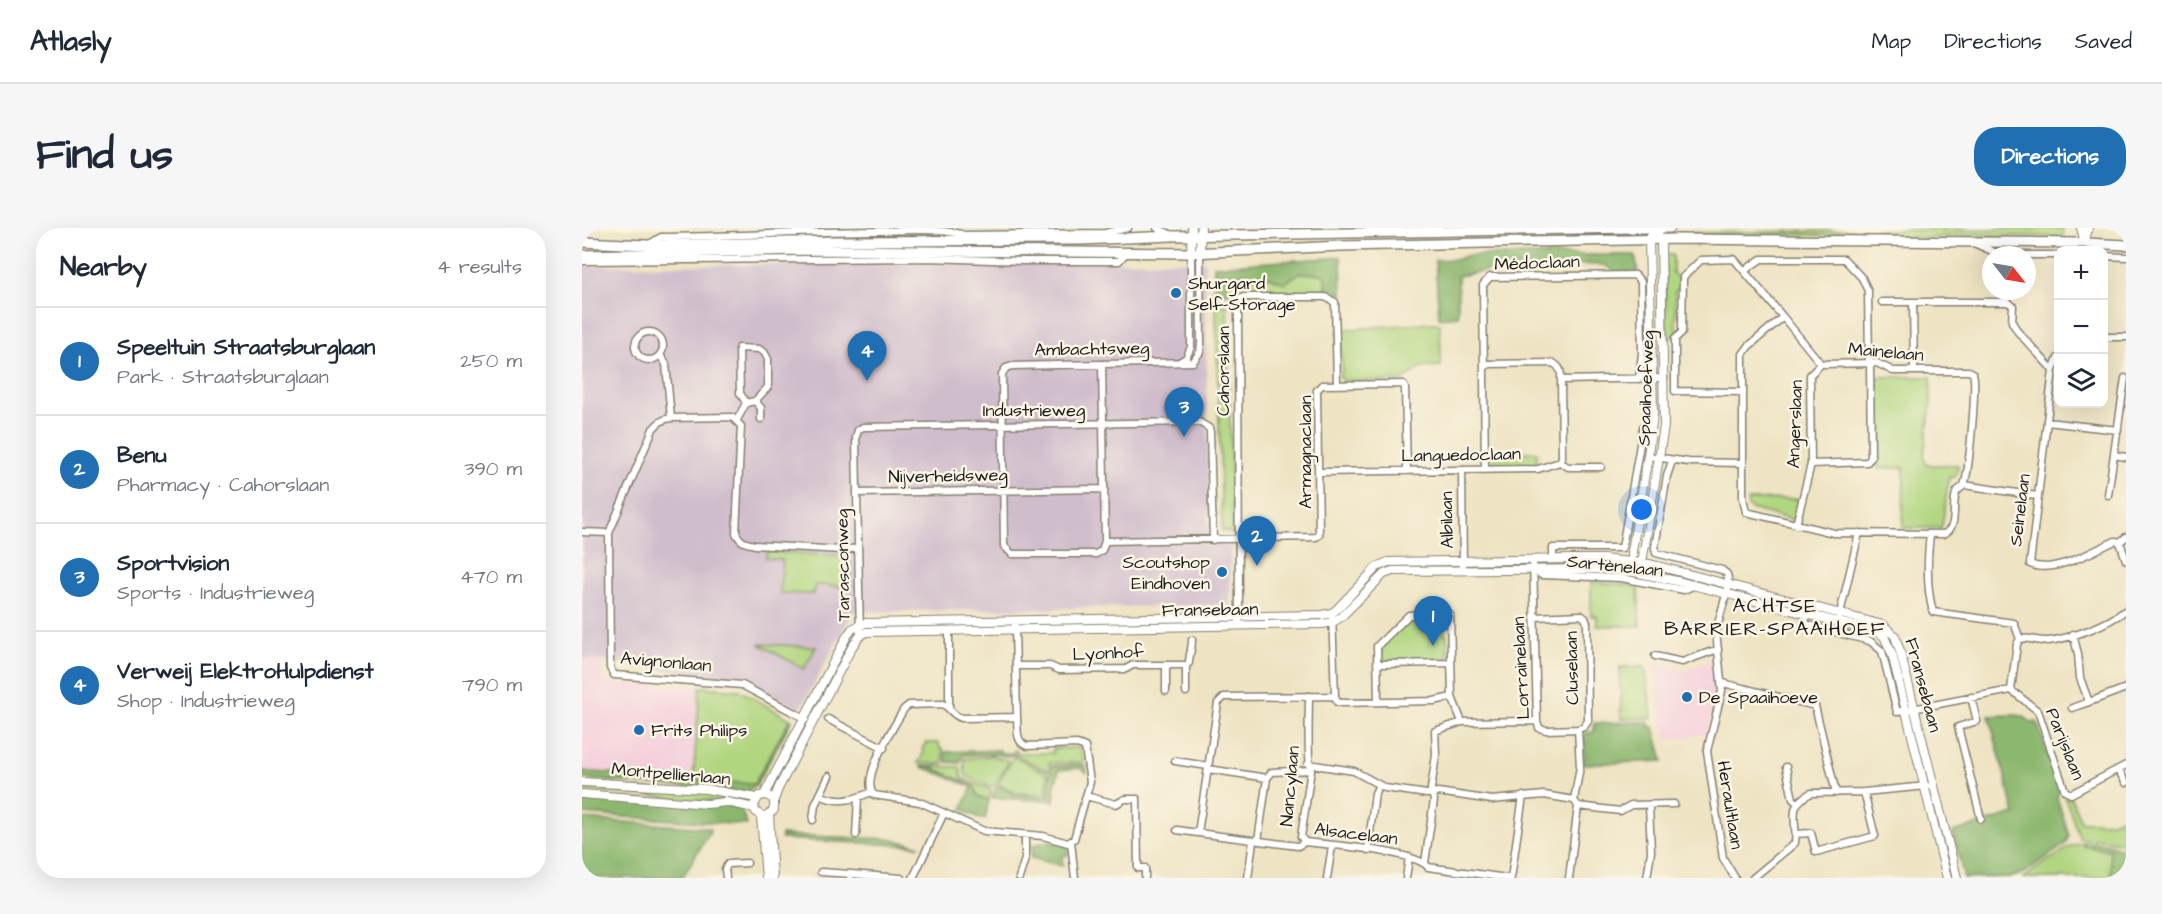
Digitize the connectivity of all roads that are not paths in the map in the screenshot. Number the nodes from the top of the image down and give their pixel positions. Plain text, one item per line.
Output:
1 (1128, 228) edge
2 (1157, 228) edge
3 (1633, 228) edge
4 (1640, 228) edge
5 (1655, 228) edge
6 (1670, 228) edge
7 (2081, 228) edge
8 (2088, 228) edge
9 (945, 229) edge
10 (1196, 232) edge
11 (1172, 236) junction
12 (1649, 239) junction
13 (1662, 239) junction
14 (582, 242) edge
15 (1970, 242) junction
16 (2085, 243) junction
17 (647, 245) junction
18 (2126, 245) edge
19 (1982, 247) edge
20 (1126, 253) junction
21 (1196, 253) junction
22 (582, 255) edge
23 (2036, 255) edge
24 (2054, 255) edge
25 (2108, 256) edge
26 (2126, 257) edge
27 (582, 261) edge
28 (1744, 271) junction
29 (1639, 278) joint
30 (1913, 302) junction
31 (1882, 303) dead end
32 (1783, 317) junction
33 (1201, 326) junction
34 (1191, 327) junction
35 (2108, 337) edge
36 (2126, 337) edge
37 (660, 355) junction
38 (1179, 363) junction
39 (1870, 363) junction
40 (1102, 364) junction
41 (1821, 364) junction
42 (1485, 367) junction
43 (2053, 370) joint
44 (1914, 371) junction
45 (1652, 378) junction
46 (1664, 378) junction
47 (2125, 378) edge
48 (1639, 379) junction
49 (1562, 380) junction
50 (1337, 384) junction
51 (1743, 392) junction
52 (755, 401) junction
53 (746, 402) junction
54 (1653, 413) junction
55 (671, 418) junction
56 (761, 419) dead end
57 (737, 420) junction
58 (2047, 422) junction
59 (1003, 424) junction
60 (1103, 424) junction
61 (2118, 430) junction
62 (2114, 455) junction
63 (1648, 456) junction
64 (2126, 457) edge
65 (1659, 458) junction
66 (1672, 461) junction
67 (1560, 462) junction
68 (1743, 463) junction
69 (1811, 464) junction
70 (1601, 467) dead end
71 (1462, 470) junction
72 (1485, 470) junction
73 (1407, 471) junction
74 (1319, 472) junction
75 (1964, 485) junction
76 (1103, 489) junction
77 (1003, 490) junction
78 (857, 493) junction
79 (2108, 495) dead end
80 (2037, 496) junction
81 (1796, 525) junction
82 (582, 532) edge
83 (609, 533) junction
84 (1859, 533) junction
85 (1930, 534) junction
86 (2126, 537) edge
87 (1213, 540) junction
88 (1239, 540) junction
89 (1105, 541) junction
90 (2120, 542) junction
91 (858, 548) junction
92 (1656, 553) joint
93 (1553, 559) junction
94 (2126, 560) edge
95 (1631, 562) junction
96 (1641, 563) junction
97 (1463, 564) junction
98 (1533, 564) junction
99 (1634, 572) junction
100 (1729, 584) junction
101 (1695, 585) junction
102 (1726, 593) junction
103 (2126, 610) edge
104 (1840, 612) junction
105 (1332, 613) junction
106 (1807, 614) junction
107 (1239, 615) junction
108 (1533, 617) junction
109 (1333, 622) junction
110 (1838, 622) junction
111 (1015, 624) junction
112 (859, 625) junction
113 (1239, 625) junction
114 (949, 630) junction
115 (2073, 634) junction
116 (860, 636) junction
117 (2020, 639) junction
118 (1192, 640) dead end
119 (1718, 649) junction
120 (1655, 656) dead end
121 (1451, 663) junction
122 (1377, 664) junction
123 (1166, 665) junction
124 (1186, 665) junction
125 (1016, 666) junction
126 (1723, 683) junction
127 (2126, 688) edge
128 (2011, 690) junction
129 (1166, 691) dead end
130 (1186, 692) dead end
131 (1309, 696) junction
132 (1335, 696) junction
133 (1452, 697) junction
134 (1971, 697) junction
135 (1378, 702) junction
136 (2089, 702) junction
137 (949, 708) junction
138 (2072, 708) dead end
139 (1910, 709) junction
140 (1017, 717) junction
141 (805, 718) junction
142 (828, 719) dead end
143 (1537, 721) junction
144 (813, 722) junction
145 (1462, 722) junction
146 (1578, 729) junction
147 (884, 748) junction
148 (1175, 761) dead end
149 (2126, 765) edge
150 (1786, 766) dead end
151 (1208, 767) junction
152 (1309, 767) junction
153 (2119, 771) junction
154 (830, 776) dead end
155 (1267, 778) junction
156 (582, 782) edge
157 (2126, 783) edge
158 (1934, 784) junction
159 (1379, 785) junction
160 (1924, 787) junction
161 (871, 792) junction
162 (1864, 792) junction
163 (1836, 793) junction
164 (582, 794) edge
165 (1432, 794) junction
166 (820, 795) junction
167 (760, 796) junction
168 (1086, 796) junction
169 (1523, 796) junction
170 (858, 798) junction
171 (774, 800) junction
172 (1576, 803) junction
173 (1797, 803) junction
174 (1674, 804) dead end
175 (1649, 805) junction
176 (754, 808) junction
177 (944, 813) junction
178 (765, 815) junction
179 (1981, 819) dead end
180 (813, 820) dead end
181 (1177, 831) dead end
182 (1198, 833) junction
183 (856, 834) dead end
184 (1796, 834) junction
185 (1026, 836) junction
186 (1256, 841) junction
187 (1071, 842) junction
188 (1305, 842) junction
189 (1332, 846) junction
190 (1368, 850) junction
191 (1409, 857) junction
192 (747, 862) dead end
193 (1425, 863) junction
194 (820, 872) dead end
195 (850, 876) edge
196 (726, 878) edge
197 (766, 878) edge
198 (773, 878) edge
199 (901, 878) edge
200 (913, 878) edge
201 (1020, 878) edge
202 (1075, 878) edge
203 (1145, 878) edge
204 (1248, 878) edge
205 (1327, 878) edge
206 (1406, 878) edge
207 (1509, 878) edge
208 (1569, 878) edge
209 (1647, 878) edge
210 (1735, 878) edge
211 (1753, 878) edge
212 (1947, 878) edge
213 (1957, 878) edge

1 - 9 street
2 - 11 street
3 - 10 main road
4 - 5 main road
5 - 6 main road
5 - 12 street, Spaaihoefweg
5 - 13 street
7 - 16 street
8 - 16 street
9 - 17 street
10 - 11 main road
10 - 21 street
11 - 17 main road
12 - 13 main road
12 - 21 main road
12 - 45 street, Spaaihoefweg
13 - 15 main road
13 - 46 street, Spaaihoefweg
14 - 17 main road
15 - 16 main road
15 - 19 street
16 - 18 main road
20 - 21 main road
20 - 22 main road
20 - 27 street
21 - 33 street
21 - 34 street
23 - 24 street
25 - 26 street
28 - 32 street
28 - 39 street
28 - 51 street
29 - 42 street, Médoclaan
29 - 48 street, Spaaihoefweg
30 - 31 street
30 - 43 street
30 - 44 street
32 - 41 street, Mainelaan
32 - 51 street, Mainelaan
33 - 34 street
33 - 38 street
34 - 38 street
35 - 36 street
37 - 37 street
37 - 55 street
38 - 40 street, Ambachtsweg
39 - 41 street, Mainelaan
39 - 44 street, Mainelaan
39 - 69 street
40 - 59 street, Ambachtsweg
40 - 60 street
41 - 69 street, Angerslaan
42 - 49 street
42 - 72 street
43 - 58 street, Seinelaan
44 - 75 street, Mainelaan
45 - 46 street
45 - 48 street
45 - 54 street, Spaaihoefweg
46 - 65 street, Spaaihoefweg
47 - 61 street
48 - 49 street
49 - 67 street
50 - 73 street, Armagnaclaan
50 - 74 street, Armagnaclaan
50 - 88 street, Cahorslaan
51 - 68 street, Mainelaan
52 - 53 street
52 - 53 street
52 - 56 street
53 - 57 street
54 - 63 street, Spaaihoefweg
54 - 93 street, Spaaihoefweg
55 - 57 street
55 - 83 street, Avignonlaan
57 - 91 street
58 - 61 street
58 - 80 street, Seinelaan
59 - 60 street, Industrieweg
59 - 77 street
59 - 78 street, Industrieweg
60 - 76 street
60 - 87 street, Industrieweg
61 - 62 street
62 - 64 street
62 - 79 street
63 - 65 street
63 - 95 street, Spaaihoefweg
65 - 66 street
65 - 96 street, Spaaihoefweg
66 - 68 street
66 - 92 street, Spaaihoefweg
67 - 70 street, Languedoclaan
67 - 72 street, Languedoclaan
68 - 81 street, Mainelaan
69 - 81 street, Angerslaan
71 - 72 street, Languedoclaan
71 - 73 street, Languedoclaan
71 - 97 street, Albilaan
73 - 74 street, Languedoclaan
74 - 88 street, Armagnaclaan
75 - 80 street
75 - 85 street, Mainelaan
76 - 77 street, Nijverheidsweg
76 - 89 street
77 - 78 street, Nijverheidsweg
77 - 89 street
78 - 91 street, Tarasconweg
80 - 90 street, Seinelaan
81 - 84 street, Mainelaan
82 - 83 street
83 - 141 street, Avignonlaan
84 - 85 street, Mainelaan
84 - 104 street
85 - 117 street
86 - 90 street, Seinelaan
87 - 88 street
87 - 89 street
88 - 107 street, Cahorslaan
90 - 94 street
91 - 112 street, Tarasconweg
92 - 100 street, Fransebaan
93 - 95 street, Fransebaan
93 - 98 street, Fransebaan
95 - 96 street, Fransebaan
95 - 99 street, Spaaihoefweg
96 - 99 street, Spaaihoefweg
96 - 100 street, Fransebaan
97 - 98 street, Fransebaan
97 - 105 street, Fransebaan
97 - 109 street, Fransebaan
98 - 99 street, Fransebaan
98 - 101 street, Sartènelaan
98 - 108 street, Lorrainelaan
99 - 101 street, Fransebaan
100 - 102 street
100 - 104 street, Fransebaan
101 - 102 street, Fransebaan
102 - 106 street, Fransebaan
102 - 119 street, Heraultlaan
103 - 115 street
104 - 110 street
104 - 139 street, Fransebaan
105 - 107 street, Fransebaan
105 - 109 street
106 - 110 street, Fransebaan
106 - 139 street, Fransebaan
107 - 111 street, Fransebaan
107 - 113 street, Cahorslaan
108 - 143 street, Lorrainelaan
108 - 146 street, Cluselaan
109 - 113 street, Fransebaan
109 - 132 street
110 - 139 street, Fransebaan
111 - 112 street, Fransebaan
111 - 113 street, Fransebaan
111 - 114 street, Fransebaan
111 - 125 street
112 - 116 street, Tarasconweg
112 - 141 street
114 - 116 street, Fransebaan
114 - 137 street
115 - 117 street
115 - 136 street
116 - 144 street
117 - 128 street
118 - 124 street
119 - 120 street
119 - 126 street, Heraultlaan
121 - 122 street
121 - 122 street
121 - 133 street
122 - 135 street
123 - 124 street, Lyonhof
123 - 125 street, Lyonhof
123 - 129 street, Lyonhof
124 - 130 street
125 - 140 street
126 - 163 street
126 - 210 street, Heraultlaan
127 - 136 street
128 - 134 street
128 - 153 street, Parijslaan
131 - 132 street
131 - 151 street
131 - 152 street, Nancylaan
132 - 135 street
133 - 135 street
133 - 145 street
134 - 139 street
134 - 179 street
136 - 138 street
137 - 140 street
137 - 147 street
139 - 158 street, Fransebaan
139 - 160 street, Fransebaan
140 - 168 street
141 - 144 street, Avignonlaan
141 - 167 street
142 - 147 street
143 - 145 street
143 - 146 street, Lorrainelaan
144 - 171 street
145 - 165 street
146 - 172 street
147 - 161 street
148 - 151 street
149 - 153 street, Parijslaan
150 - 173 street
151 - 155 street
151 - 182 street
152 - 155 street
152 - 159 street
152 - 188 street, Nancylaan
153 - 157 street
154 - 166 street
155 - 186 street
156 - 167 street, Montpellierlaan
158 - 160 street
158 - 213 street, Fransebaan
159 - 165 street
159 - 190 street
160 - 162 street
160 - 212 street, Fransebaan
161 - 170 street
161 - 177 street
162 - 163 street
162 - 184 street
163 - 173 street
164 - 176 street, Montpellierlaan
165 - 169 street
165 - 193 street
166 - 170 street
166 - 180 street
167 - 171 street
167 - 176 street
168 - 187 street
168 - 203 street
169 - 172 street
169 - 207 street
170 - 183 street
171 - 178 street
172 - 175 street
172 - 208 street
173 - 184 street
174 - 175 street
175 - 209 street
176 - 178 street
177 - 185 street
177 - 200 street
178 - 197 street
178 - 198 street
181 - 182 street, Alsacelaan
182 - 186 street, Alsacelaan
184 - 211 street
185 - 187 street
185 - 201 street
186 - 188 street, Alsacelaan
186 - 204 street
187 - 202 street
188 - 189 street, Alsacelaan
189 - 190 street, Alsacelaan
189 - 205 street
190 - 191 street, Alsacelaan
191 - 193 street, Alsacelaan
191 - 206 street
192 - 196 street
193 - 207 street, Alsacelaan
194 - 195 street
195 - 199 street

